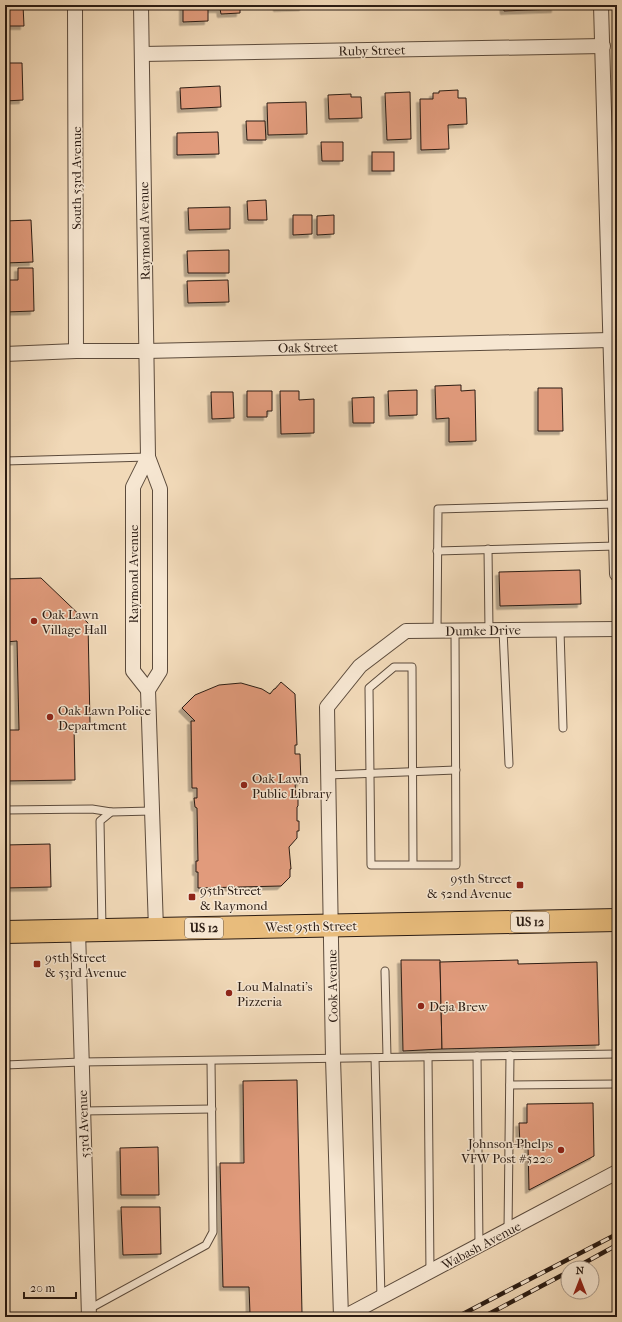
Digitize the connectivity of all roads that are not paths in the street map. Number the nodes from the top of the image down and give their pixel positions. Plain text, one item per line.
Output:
1 (75, 5) edge
2 (140, 5) edge
3 (601, 5) edge
4 (602, 46) junction
5 (142, 54) junction
6 (610, 340) junction
7 (76, 351) junction
8 (146, 351) junction
9 (5, 354) edge
10 (614, 396) edge
11 (148, 457) junction
12 (5, 461) edge
13 (615, 504) junction
14 (616, 546) edge
15 (488, 549) junction
16 (437, 551) junction
17 (617, 574) edge
18 (617, 629) edge
19 (488, 630) junction
20 (503, 630) junction
21 (560, 630) junction
22 (437, 631) junction
23 (455, 631) junction
24 (360, 666) joint
25 (148, 690) junction
26 (563, 728) dead end
27 (509, 764) dead end
28 (456, 770) junction
29 (413, 772) junction
30 (370, 774) junction
31 (328, 775) junction
32 (5, 810) edge
33 (152, 811) junction
34 (111, 812) junction
35 (413, 865) junction
36 (617, 920) edge
37 (330, 926) junction
38 (156, 929) junction
39 (78, 930) junction
40 (102, 930) junction
41 (5, 932) edge
42 (385, 971) dead end
43 (617, 1054) edge
44 (477, 1056) junction
45 (510, 1056) junction
46 (428, 1057) junction
47 (333, 1058) junction
48 (375, 1058) junction
49 (387, 1058) junction
50 (211, 1061) junction
51 (82, 1062) junction
52 (5, 1065) edge
53 (617, 1084) edge
54 (510, 1085) junction
55 (212, 1109) junction
56 (83, 1111) junction
57 (617, 1172) edge
58 (508, 1230) junction
59 (479, 1246) junction
60 (430, 1272) junction
61 (381, 1298) junction
62 (88, 1313) edge
63 (341, 1317) edge
64 (344, 1317) edge

1 - 7 street, South 53rd Avenue
2 - 5 street, Raymond Avenue
3 - 4 street
4 - 5 street, Ruby Street
4 - 6 street
5 - 8 street, Raymond Avenue
6 - 8 street, Oak Street
6 - 10 street
7 - 8 street, Oak Street
7 - 9 street, Oak Street
8 - 11 street, Raymond Avenue
10 - 13 street
11 - 12 lane
11 - 25 street, Raymond Avenue
11 - 25 street, Raymond Avenue
13 - 14 street
13 - 16 lane
14 - 15 lane
14 - 17 street
15 - 16 lane
15 - 19 lane
16 - 22 lane
18 - 21 street, Dumke Drive
19 - 20 street, Dumke Drive
19 - 23 street, Dumke Drive
20 - 21 street, Dumke Drive
20 - 27 lane
21 - 26 lane
22 - 23 street, Dumke Drive
22 - 24 street, Dumke Drive
23 - 28 lane
24 - 31 street, Cook Avenue
25 - 33 street
28 - 29 lane
28 - 35 lane
29 - 30 lane
29 - 30 lane
29 - 35 lane
30 - 31 lane
30 - 35 lane
31 - 37 street, Cook Avenue
32 - 34 lane
33 - 34 lane
33 - 38 street
34 - 40 lane
36 - 37 main road, West 95th Street / US 12
37 - 38 main road, West 95th Street / US 12
37 - 47 street, Cook Avenue
38 - 40 main road, West 95th Street / US 12
39 - 40 main road, West 95th Street / US 12
39 - 41 main road, West 95th Street / US 12
39 - 51 street, 53rd Avenue
42 - 49 lane
43 - 45 lane
44 - 45 lane
44 - 46 lane
44 - 59 lane
45 - 54 lane
46 - 49 lane
46 - 60 lane
47 - 48 lane
47 - 50 lane
47 - 63 street, Cook Avenue
48 - 49 lane
48 - 61 lane
50 - 51 lane
50 - 55 lane
51 - 52 lane
51 - 56 street, 53rd Avenue
53 - 54 lane
54 - 58 lane
55 - 56 lane
55 - 62 lane
56 - 62 street, 53rd Avenue
57 - 58 street, Wabash Avenue
58 - 59 street, Wabash Avenue
59 - 60 street, Wabash Avenue
60 - 61 street, Wabash Avenue
61 - 64 street, Wabash Avenue

